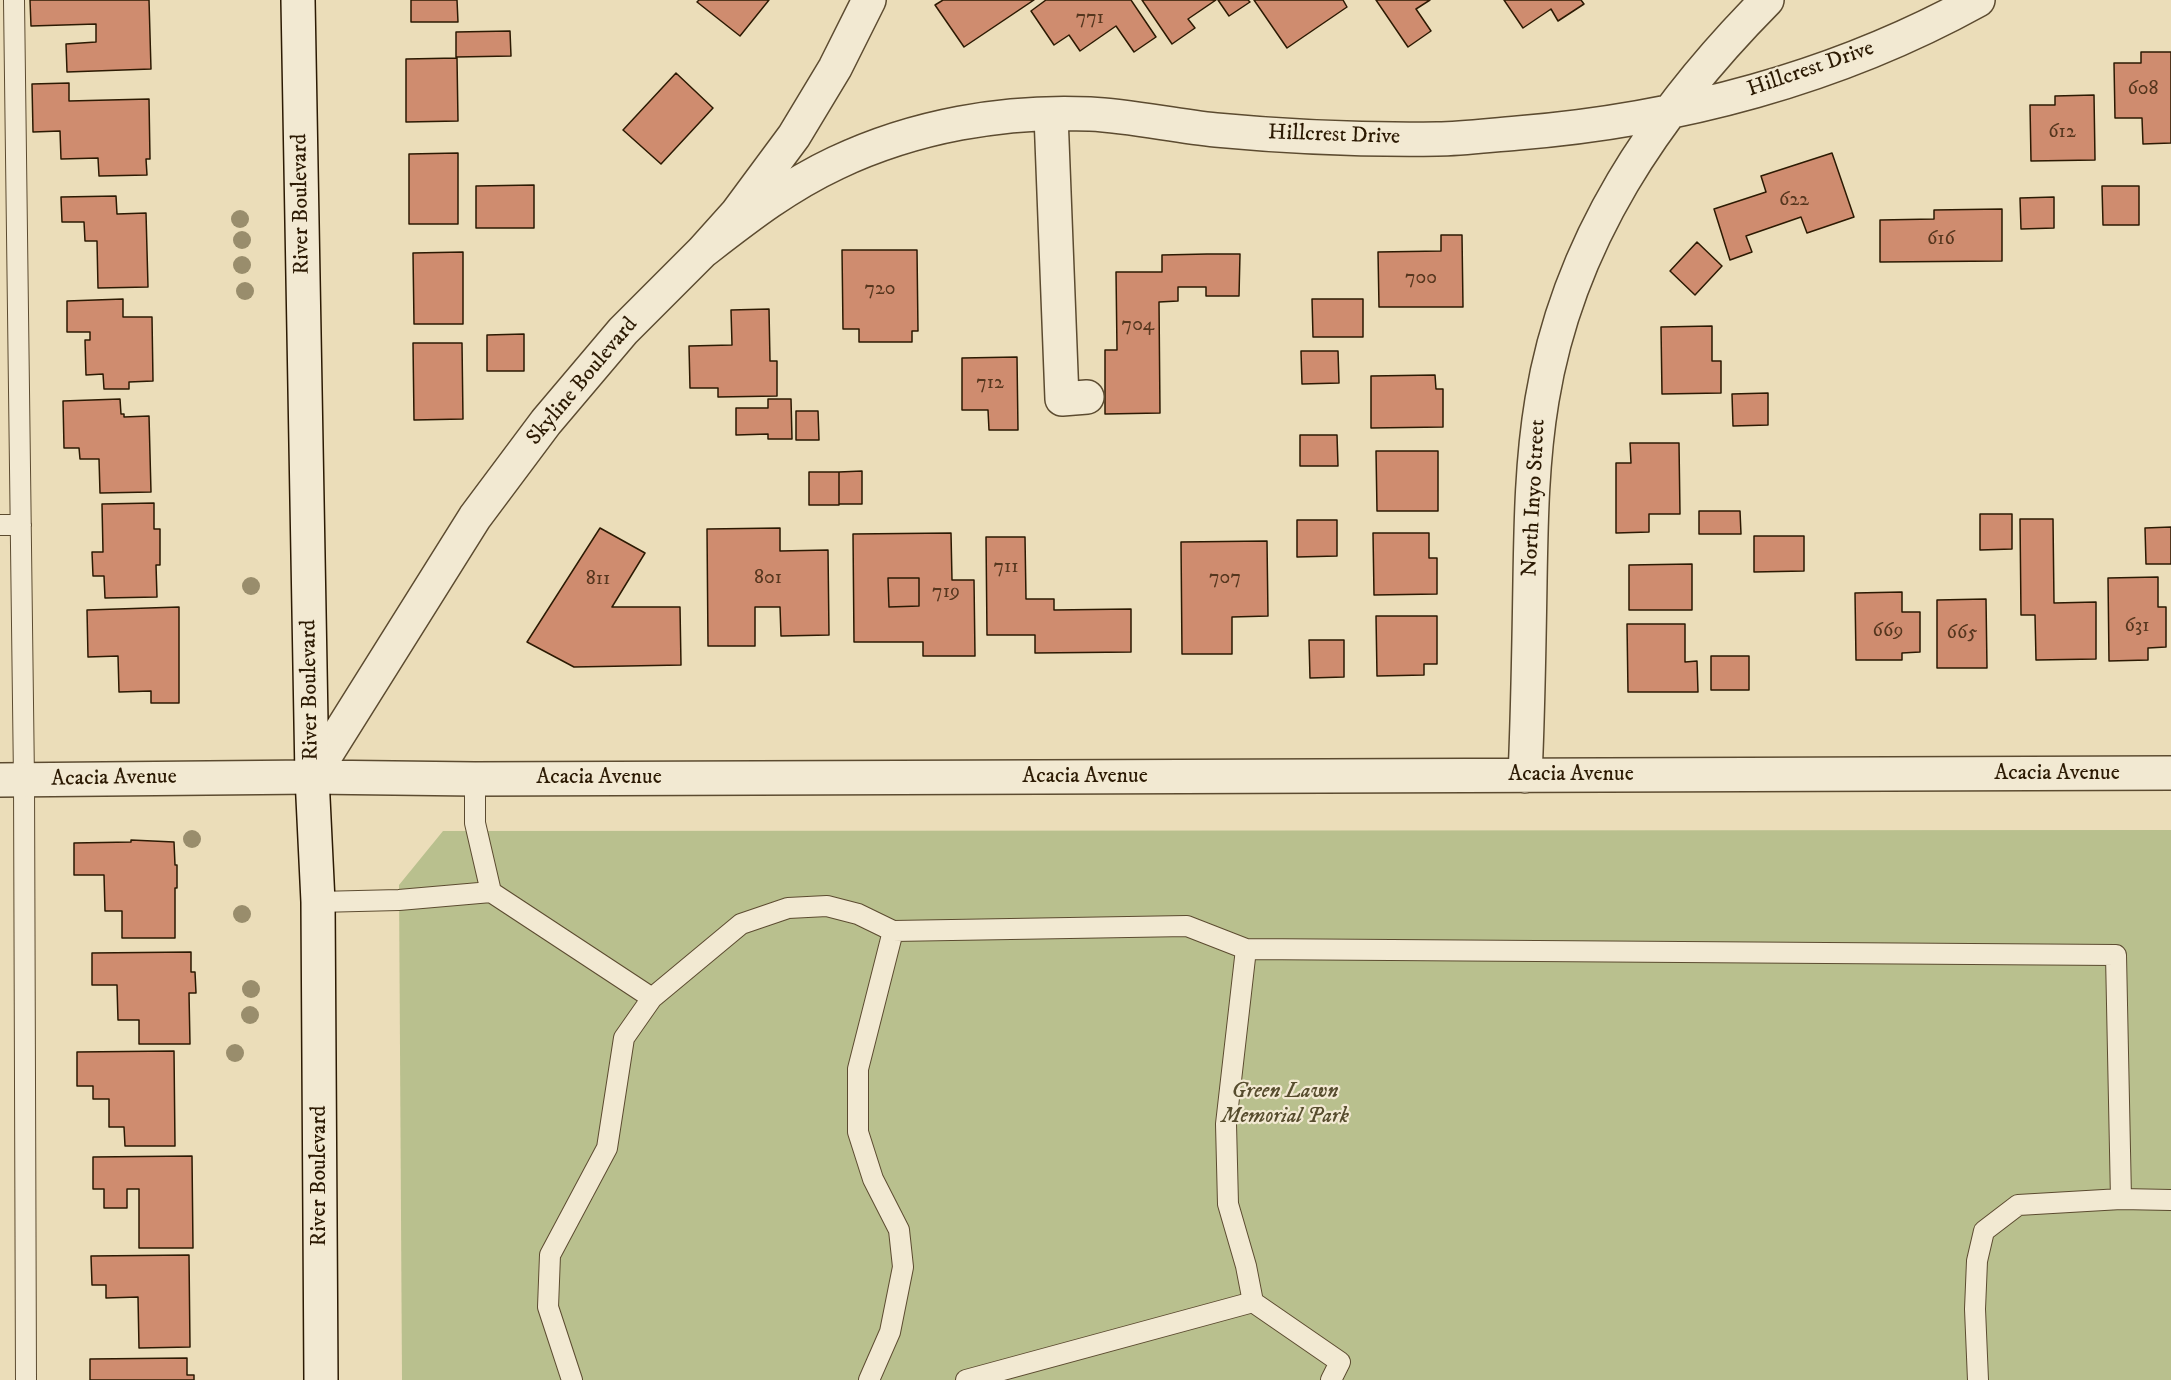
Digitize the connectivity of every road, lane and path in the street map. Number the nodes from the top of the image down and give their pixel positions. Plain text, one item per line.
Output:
1 (14, 0) edge
2 (298, 0) edge
3 (870, 0) edge
4 (1767, 0) edge
5 (1978, 0) edge
6 (7, 24) edge
7 (1668, 112) junction
8 (1051, 115) junction
9 (702, 252) junction
10 (1087, 397) dead end
11 (0, 525) edge
12 (21, 525) junction
13 (2171, 773) edge
14 (1525, 776) junction
15 (312, 777) junction
16 (475, 779) junction
17 (12, 780) edge
18 (491, 892) junction
19 (318, 902) junction
20 (893, 931) junction
21 (1246, 949) junction
22 (652, 998) junction
23 (2121, 1199) junction
24 (2171, 1200) edge
25 (1253, 1302) junction
26 (26, 1380) edge
27 (321, 1380) edge
28 (572, 1380) edge
29 (869, 1380) edge
30 (966, 1380) edge
31 (1331, 1380) edge
32 (1978, 1380) edge

1 - 6 lane
2 - 15 street, River Boulevard
3 - 9 street, Skyline Boulevard
4 - 7 street, North Inyo Street
5 - 7 street, Hillcrest Drive
6 - 12 lane
7 - 8 street, Hillcrest Drive
7 - 14 street, North Inyo Street
8 - 9 street, Hillcrest Drive
8 - 10 street
9 - 15 street, Skyline Boulevard
11 - 12 lane
12 - 17 lane
13 - 14 street, Acacia Avenue
14 - 16 street, Acacia Avenue
15 - 16 street, Acacia Avenue
15 - 17 street, Acacia Avenue
15 - 19 street, River Boulevard
16 - 18 lane
17 - 26 lane
18 - 19 lane
18 - 22 lane
19 - 27 street, River Boulevard
20 - 21 lane
20 - 22 lane
20 - 29 lane
21 - 23 lane
21 - 25 lane
22 - 28 lane
23 - 24 lane
23 - 32 lane
25 - 30 lane
25 - 31 lane

